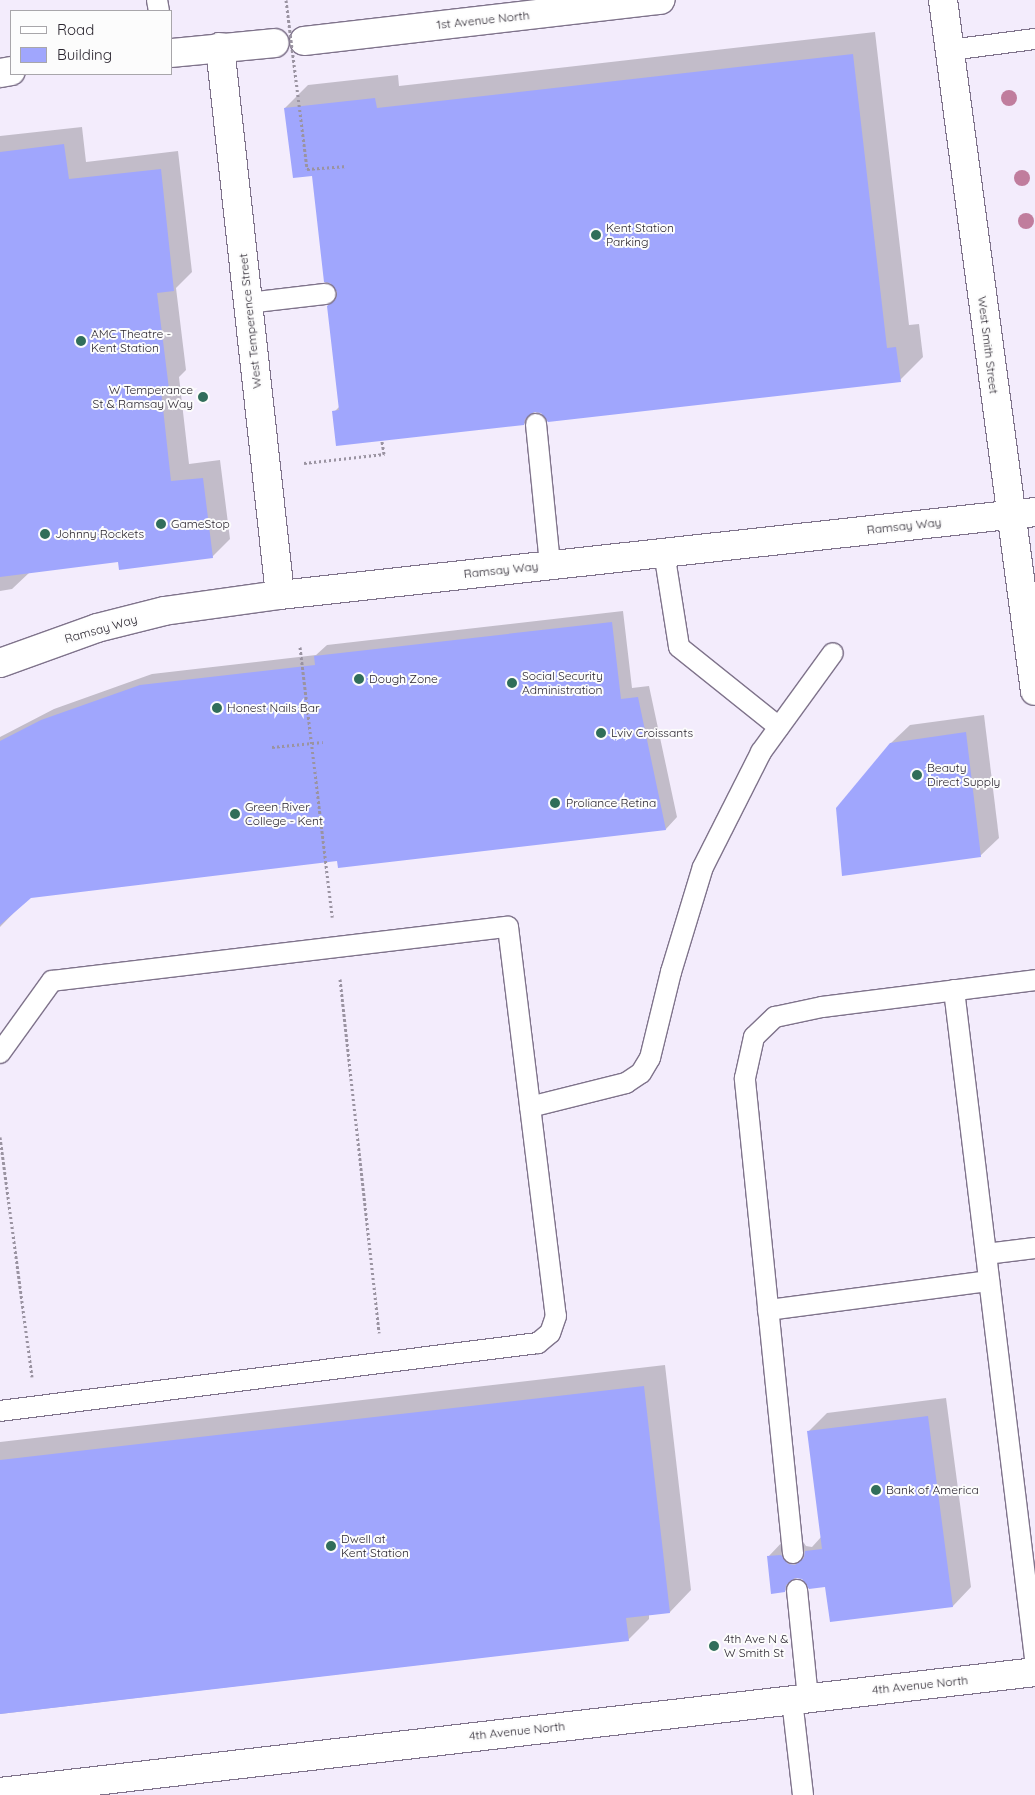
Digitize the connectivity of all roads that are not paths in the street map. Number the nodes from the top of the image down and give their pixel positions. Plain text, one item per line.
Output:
1 (661, 0) edge
2 (943, 0) edge
3 (1035, 39) edge
4 (304, 41) dead end
5 (275, 43) dead end
6 (220, 47) junction
7 (950, 50) junction
8 (172, 53) edge
9 (325, 294) dead end
10 (248, 303) junction
11 (536, 424) dead end
12 (1022, 513) edge
13 (664, 552) junction
14 (550, 565) junction
15 (280, 595) junction
16 (833, 653) dead end
17 (0, 663) edge
18 (1035, 690) edge
19 (779, 726) junction
20 (1035, 980) edge
21 (954, 990) junction
22 (0, 1053) edge
23 (530, 1107) junction
24 (1035, 1248) edge
25 (986, 1254) junction
26 (989, 1281) junction
27 (768, 1310) junction
28 (0, 1412) edge
29 (793, 1553) dead end
30 (797, 1590) dead end
31 (1035, 1658) edge
32 (1035, 1672) edge
33 (800, 1699) junction
34 (0, 1792) edge
35 (804, 1795) edge

1 - 4 street, 1st Avenue North
2 - 7 street, West Smith Street
3 - 7 lane
5 - 6 street
6 - 8 street
6 - 10 street, West Temperence Street
7 - 12 street, West Smith Street
9 - 10 lane
10 - 15 street, West Temperence Street
11 - 14 lane
12 - 13 street, Ramsay Way
12 - 18 street, West Smith Street
13 - 14 street, Ramsay Way
13 - 19 lane
14 - 15 street, Ramsay Way
15 - 17 street, Ramsay Way
16 - 19 lane
19 - 23 lane
20 - 21 lane
21 - 25 lane
21 - 27 lane
22 - 23 lane
23 - 28 lane
24 - 25 lane
25 - 26 lane
26 - 27 lane
26 - 31 lane
27 - 29 lane
30 - 33 lane
32 - 33 street, 4th Avenue North
33 - 34 street, 4th Avenue North
33 - 35 lane

